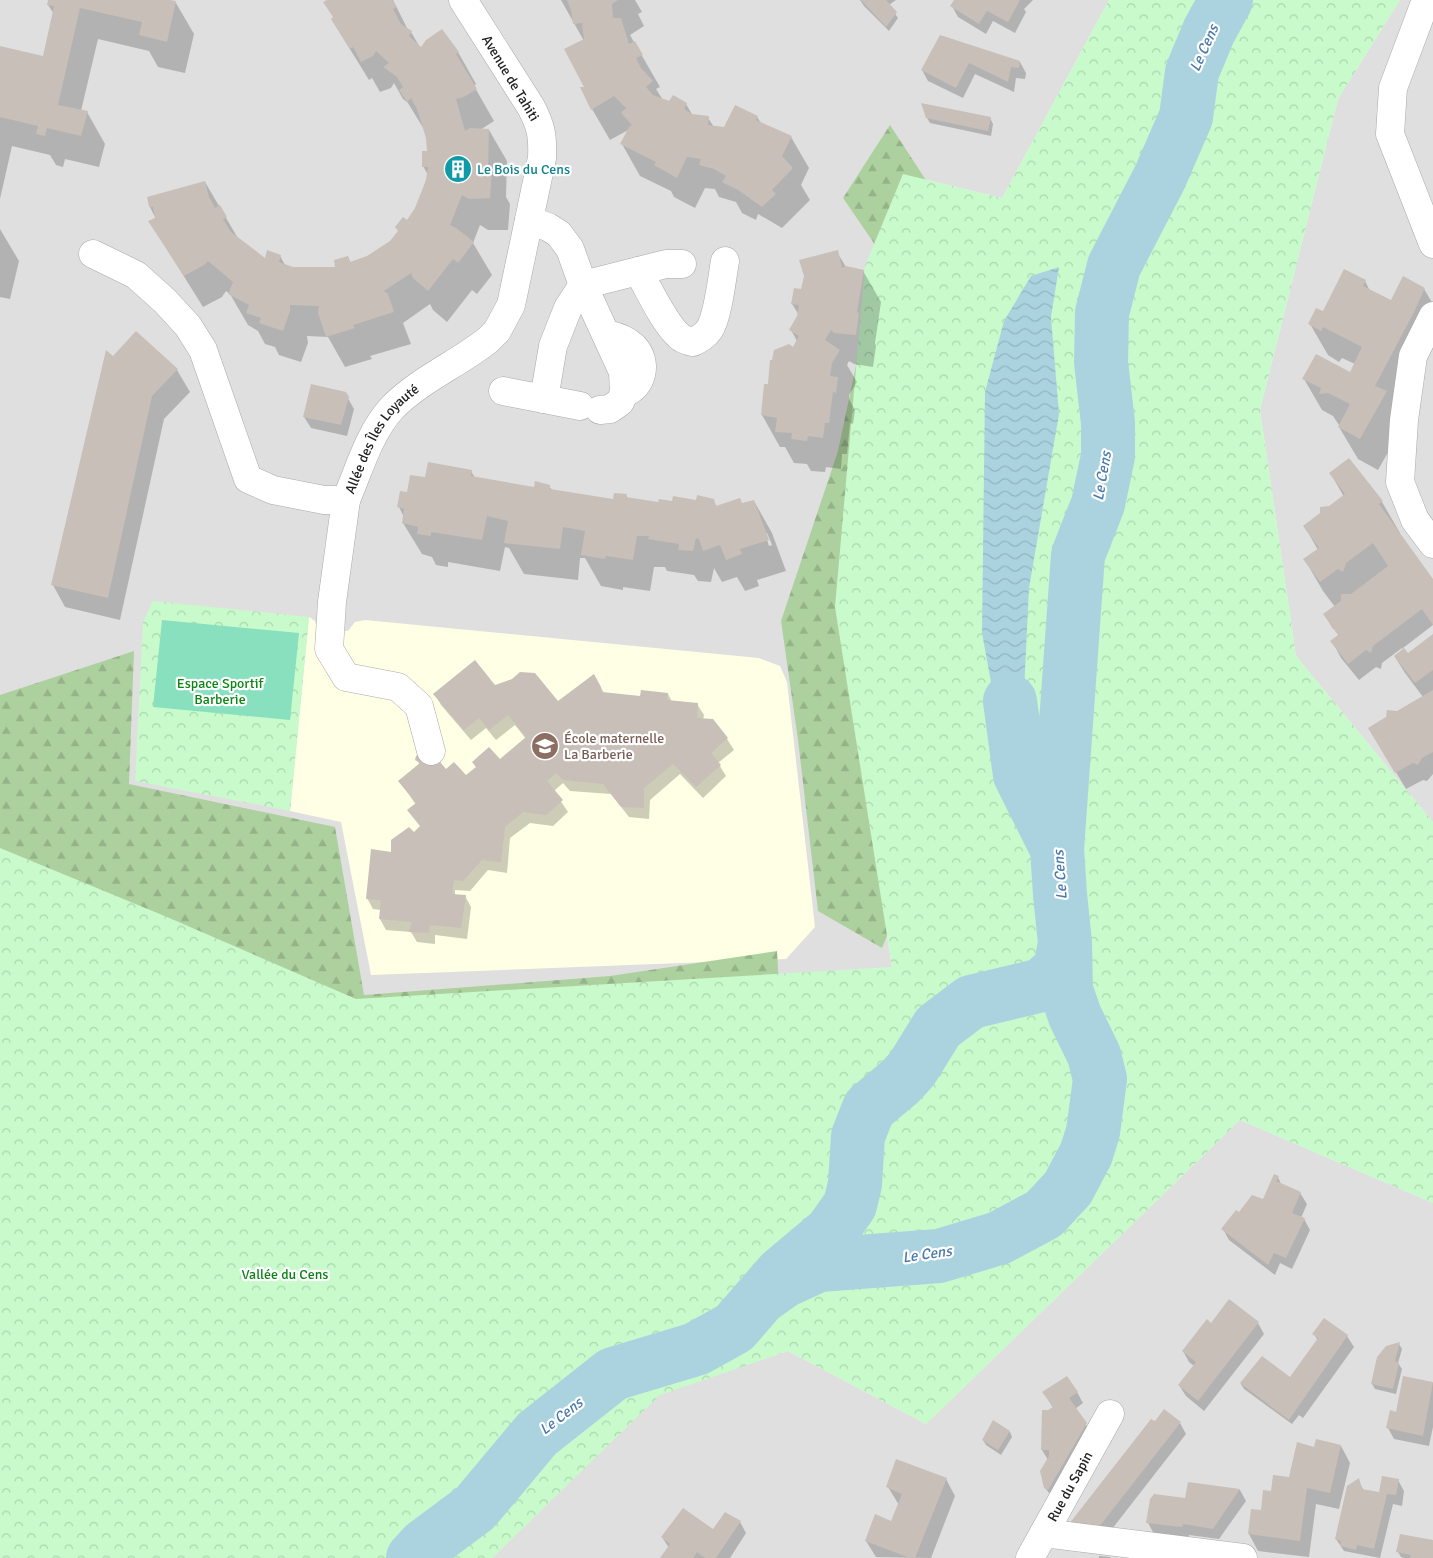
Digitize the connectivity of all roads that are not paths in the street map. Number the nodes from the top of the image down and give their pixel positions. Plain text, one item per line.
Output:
1 (463, 0) edge
2 (1426, 0) edge
3 (529, 220) junction
4 (1433, 244) edge
5 (93, 254) dead end
6 (726, 261) dead end
7 (682, 264) dead end
8 (638, 271) junction
9 (583, 286) junction
10 (1433, 316) edge
11 (503, 391) dead end
12 (544, 399) junction
13 (346, 500) junction
14 (1433, 544) edge
15 (431, 751) dead end
16 (1110, 1414) dead end
17 (1044, 1533) junction
18 (1030, 1558) edge
19 (1243, 1558) edge

1 - 3 street, Avenue de Tahiti
2 - 4 street
3 - 9 street
3 - 13 street, Allée des Îles Loyauté
5 - 13 street, Allée des Îles Loyauté
6 - 8 street
7 - 8 street
8 - 9 street
9 - 12 street
9 - 12 street
10 - 14 street
11 - 12 street
13 - 15 street
16 - 17 street, Rue du Sapin
17 - 18 street, Rue du Sapin
17 - 19 street

